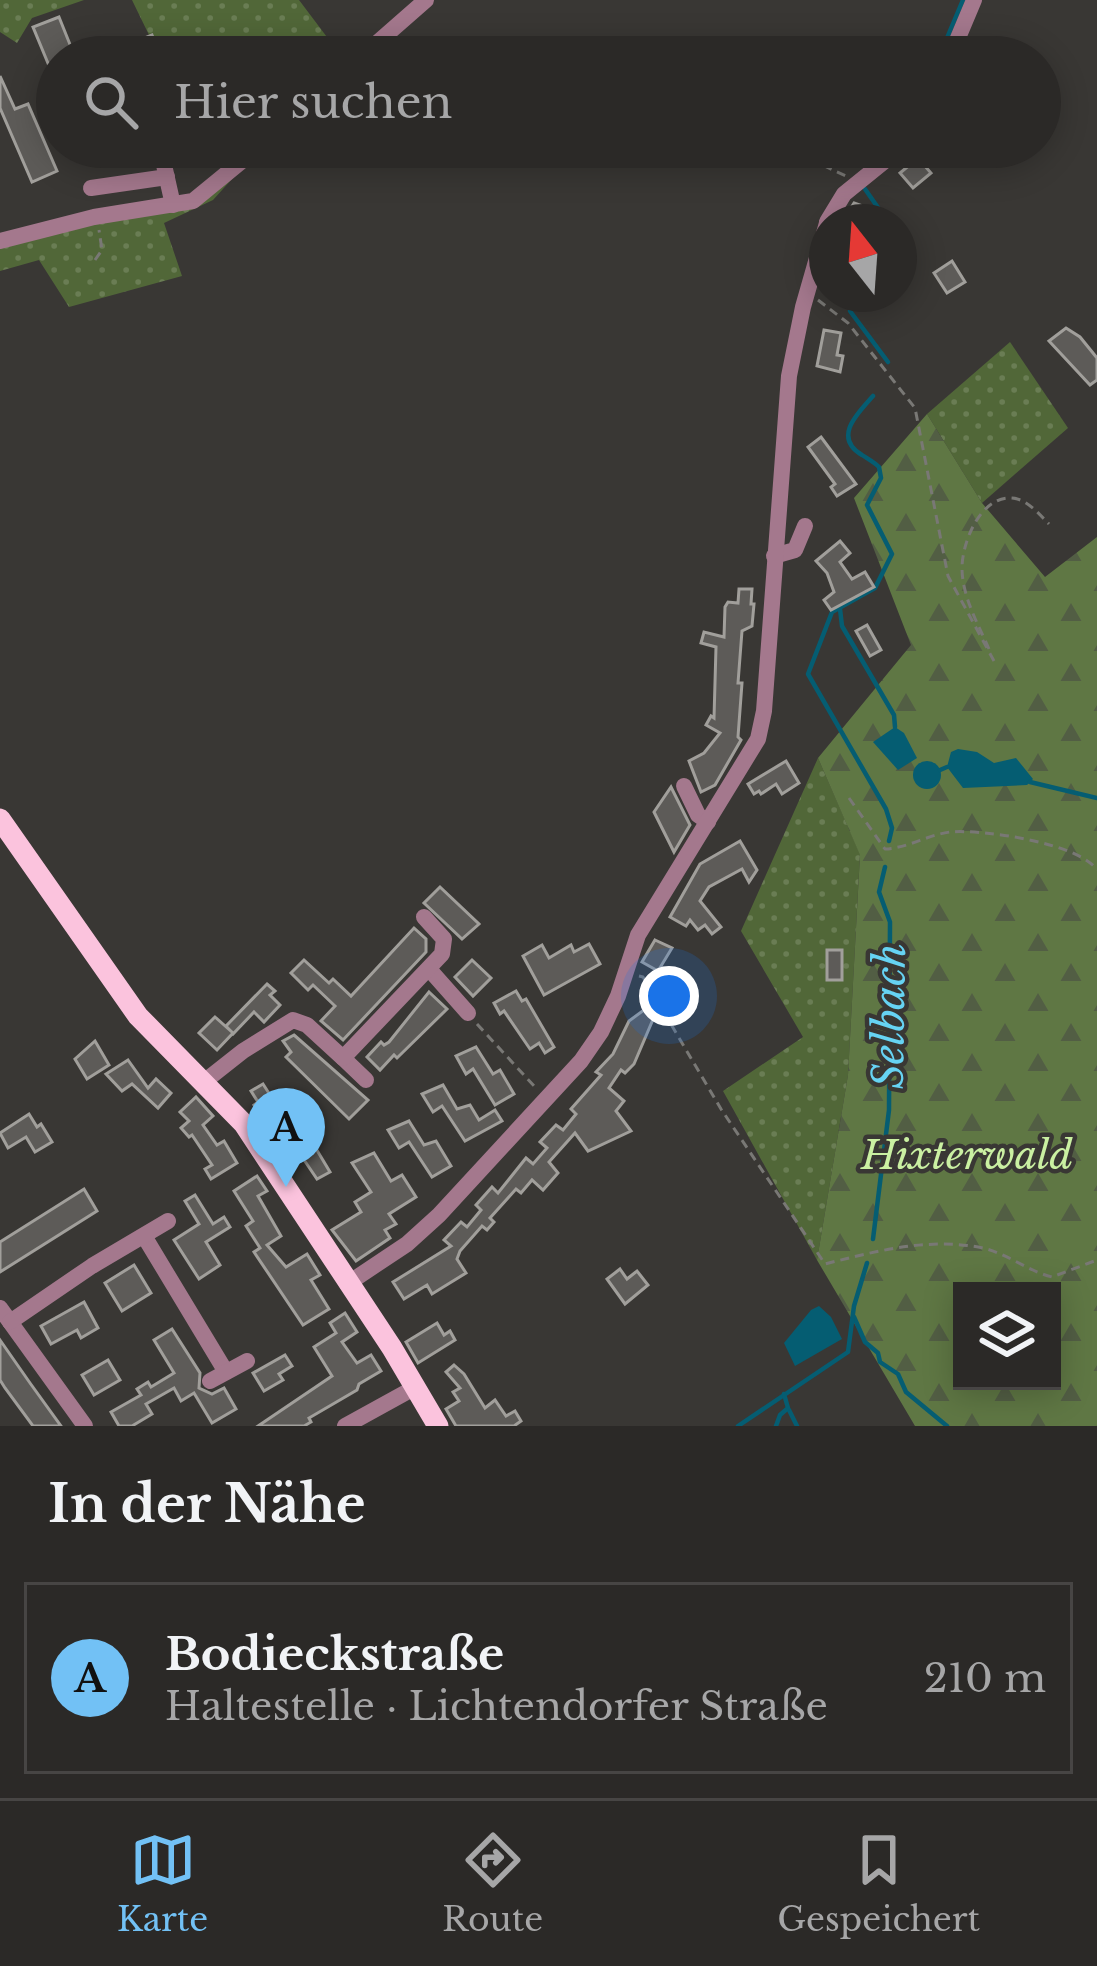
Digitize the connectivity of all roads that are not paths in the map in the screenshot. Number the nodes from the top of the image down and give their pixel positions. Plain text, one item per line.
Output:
1 (426, 0) edge
2 (974, 0) edge
3 (385, 36) edge
4 (959, 36) edge
5 (165, 168) edge
6 (235, 168) edge
7 (876, 168) edge
8 (167, 177) junction
9 (92, 188) dead end
10 (836, 204) edge
11 (173, 205) junction
12 (0, 241) edge
13 (809, 285) edge
14 (805, 526) dead end
15 (774, 556) junction
16 (684, 787) dead end
17 (0, 819) edge
18 (709, 822) junction
19 (424, 917) dead end
20 (429, 969) junction
21 (468, 1013) road end
22 (343, 1058) junction
23 (366, 1080) dead end
24 (205, 1081) junction
25 (168, 1221) dead end
26 (143, 1236) junction
27 (347, 1284) junction
28 (5, 1315) edge
29 (247, 1360) dead end
30 (414, 1388) junction
31 (85, 1426) edge
32 (345, 1426) edge
33 (438, 1426) edge

1 - 3 street
2 - 4 street
5 - 8 street
6 - 11 street
7 - 10 street
8 - 9 street
8 - 11 street
11 - 12 street
13 - 15 street
14 - 15 street
15 - 18 street
16 - 18 street
17 - 24 main road
18 - 27 street
19 - 20 street
20 - 21 street
20 - 22 street
22 - 23 street
22 - 24 street
24 - 27 main road
25 - 26 street
26 - 28 street
26 - 29 street
27 - 30 main road
28 - 31 street
30 - 32 street
30 - 33 main road

